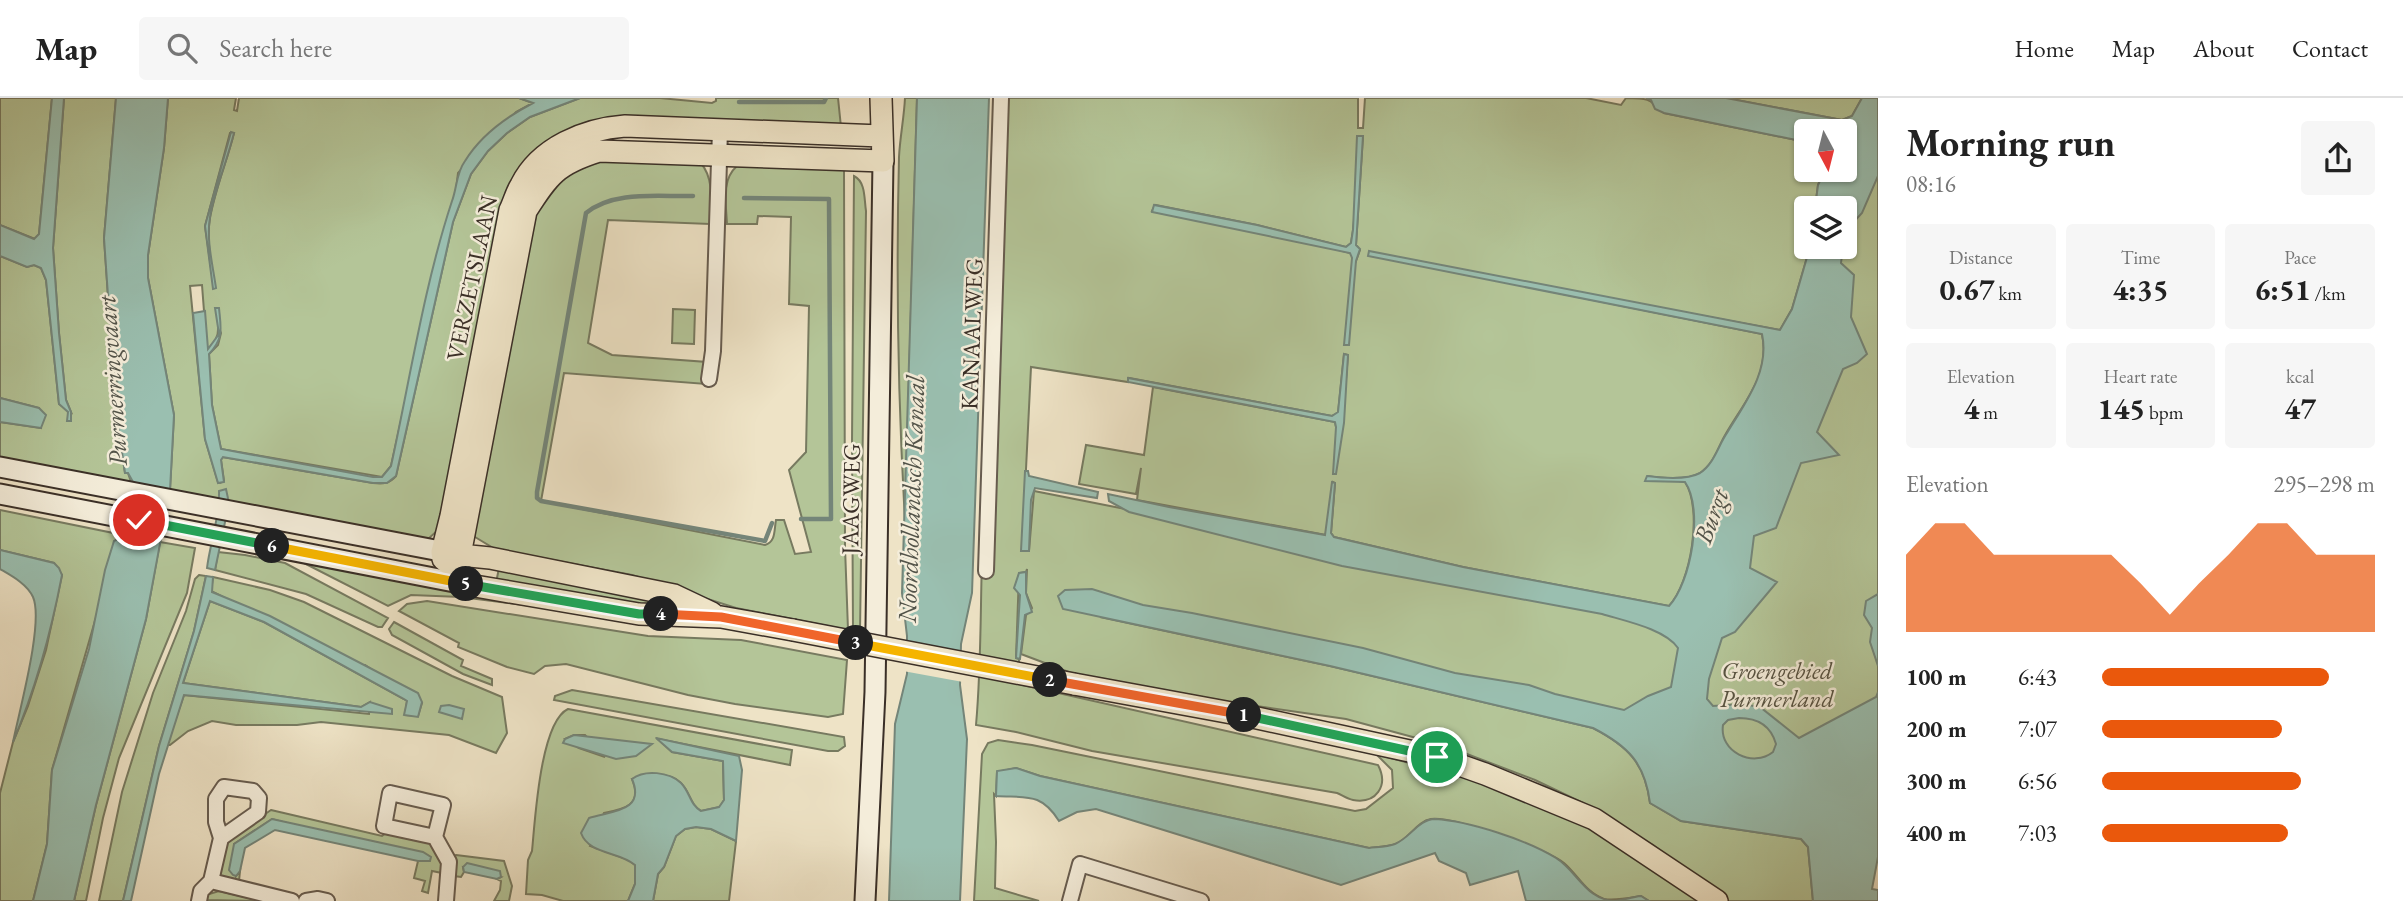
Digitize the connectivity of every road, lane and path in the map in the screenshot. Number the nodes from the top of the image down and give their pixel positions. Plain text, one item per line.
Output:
1 (881, 98) edge
2 (1001, 98) edge
3 (720, 130) junction
4 (881, 136) junction
5 (720, 154) junction
6 (883, 160) junction
7 (709, 379) dead end
8 (0, 467) edge
9 (0, 483) edge
10 (46, 490) junction
11 (0, 494) edge
12 (237, 527) junction
13 (450, 557) junction
14 (986, 571) dead end
15 (475, 586) junction
16 (721, 617) junction
17 (435, 836) dead end
18 (221, 838) dead end
19 (211, 881) junction
20 (199, 901) edge
21 (292, 901) edge
22 (306, 901) edge
23 (327, 901) edge
24 (446, 901) edge
25 (864, 901) edge
26 (1070, 901) edge
27 (1201, 901) edge
28 (1717, 901) edge

1 - 4 main road, JAAGWEG
2 - 14 street, KANAALWEG
3 - 4 main road, VERZETSLAAN
3 - 5 street
3 - 13 main road, VERZETSLAAN
4 - 6 main road, JAAGWEG
5 - 6 main road, VERZETSLAAN
5 - 7 street
5 - 13 main road, VERZETSLAAN
6 - 25 main road, JAAGWEG
8 - 10 main road
9 - 10 main road
10 - 11 main road
10 - 12 main road
10 - 12 main road
12 - 13 main road
12 - 15 main road
13 - 15 main road
13 - 16 main road
15 - 16 main road
16 - 28 main road, bridge
17 - 24 street
18 - 19 street
19 - 20 street
19 - 21 street
22 - 23 street
26 - 27 street

